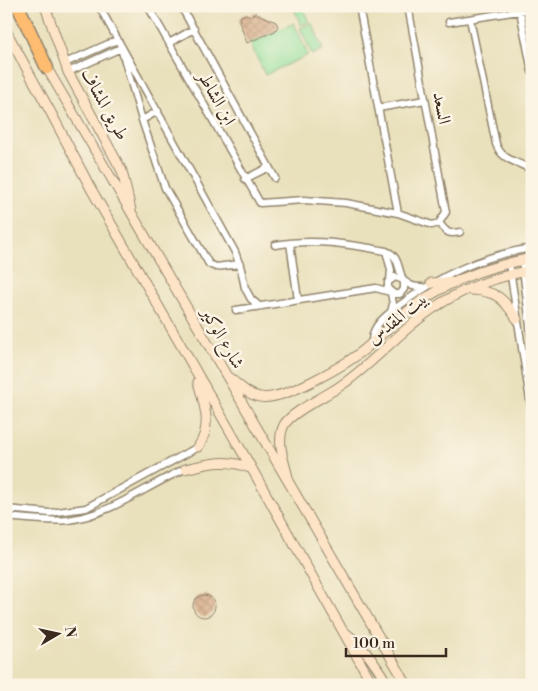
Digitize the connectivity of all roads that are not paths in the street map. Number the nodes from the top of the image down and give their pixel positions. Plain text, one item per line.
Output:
1 (12, 6) edge
2 (18, 6) edge
3 (46, 6) edge
4 (99, 6) edge
5 (148, 6) edge
6 (190, 6) edge
7 (359, 6) edge
8 (408, 6) edge
9 (182, 8) edge
10 (532, 9) edge
11 (520, 11) junction
12 (470, 19) junction
13 (450, 22) dead end
14 (194, 29) junction
15 (6, 31) edge
16 (116, 40) junction
17 (169, 43) junction
18 (121, 48) junction
19 (47, 68) junction
20 (66, 68) junction
21 (532, 72) edge
22 (425, 100) junction
23 (378, 108) junction
24 (158, 111) junction
25 (142, 120) junction
26 (269, 166) junction
27 (532, 170) edge
28 (275, 178) dead end
29 (245, 179) junction
30 (398, 213) junction
31 (133, 218) junction
32 (439, 223) junction
33 (460, 232) dead end
34 (290, 243) junction
35 (275, 245) dead end
36 (532, 248) edge
37 (386, 251) junction
38 (527, 259) edge
39 (508, 262) junction
40 (240, 264) junction
41 (528, 271) edge
42 (510, 275) junction
43 (389, 281) junction
44 (454, 281) junction
45 (403, 282) junction
46 (428, 285) junction
47 (376, 288) junction
48 (466, 290) junction
49 (390, 292) junction
50 (298, 300) junction
51 (259, 306) junction
52 (236, 310) dead end
53 (391, 312) junction
54 (517, 319) junction
55 (372, 343) junction
56 (532, 343) edge
57 (196, 372) junction
58 (224, 373) junction
59 (532, 413) edge
60 (198, 447) joint
61 (185, 469) joint
62 (252, 469) junction
63 (289, 485) junction
64 (105, 498) junction
65 (111, 508) junction
66 (6, 509) edge
67 (6, 517) edge
68 (342, 630) junction
69 (373, 685) edge
70 (388, 685) edge
71 (407, 685) edge

1 - 19 main road, شارع الوكير
2 - 19 highway
3 - 20 main road, طريق المشاف
4 - 16 street
5 - 17 street, ابن الشاطر
6 - 9 street
7 - 23 street
8 - 22 street, السعد
9 - 14 street
10 - 11 street
11 - 12 street
11 - 21 street
12 - 13 street
12 - 27 street
14 - 17 street
14 - 26 street
15 - 57 main road
16 - 18 street
16 - 20 street
17 - 29 street, ابن الشاطر
18 - 20 street
18 - 24 street
18 - 25 street
19 - 31 main road, شارع الوكير
20 - 31 main road, طريق المشاف
22 - 23 street
22 - 32 street, السعد
23 - 30 street
24 - 25 street
24 - 40 street
25 - 40 street
26 - 28 street
26 - 29 street
29 - 30 street, ابن الشاطر
30 - 32 street
31 - 58 main road, شارع الوكير
32 - 33 street
34 - 35 street
34 - 37 street
34 - 50 street
36 - 46 street, بيت المقدس
37 - 43 street, بيت المقدس
37 - 45 street, بيت المقدس
38 - 39 main road, بيت المقدس
38 - 41 street
39 - 42 street
39 - 44 main road, بيت المقدس
40 - 51 street
41 - 42 main road, بيت المقدس
41 - 56 street
42 - 48 main road, بيت المقدس
42 - 54 street
43 - 45 street
43 - 47 street, بيت المقدس
43 - 49 street
44 - 46 main road
44 - 55 main road, بيت المقدس
45 - 46 street, بيت المقدس
45 - 49 street
46 - 53 street, بيت المقدس
47 - 49 street, بيت المقدس
47 - 50 street, بيت المقدس
48 - 54 main road
48 - 63 main road, بيت المقدس
49 - 53 street, بيت المقدس
50 - 51 street, بيت المقدس
51 - 52 street, بيت المقدس
53 - 55 street, بيت المقدس
54 - 59 street
55 - 58 main road, بيت المقدس
57 - 60 main road
57 - 62 main road
58 - 63 main road, شارع الوكير
60 - 64 street
61 - 62 main road
61 - 65 street
62 - 68 main road
63 - 71 main road, شارع الوكير
64 - 65 street
64 - 66 street
65 - 67 street
68 - 69 main road
68 - 70 main road

